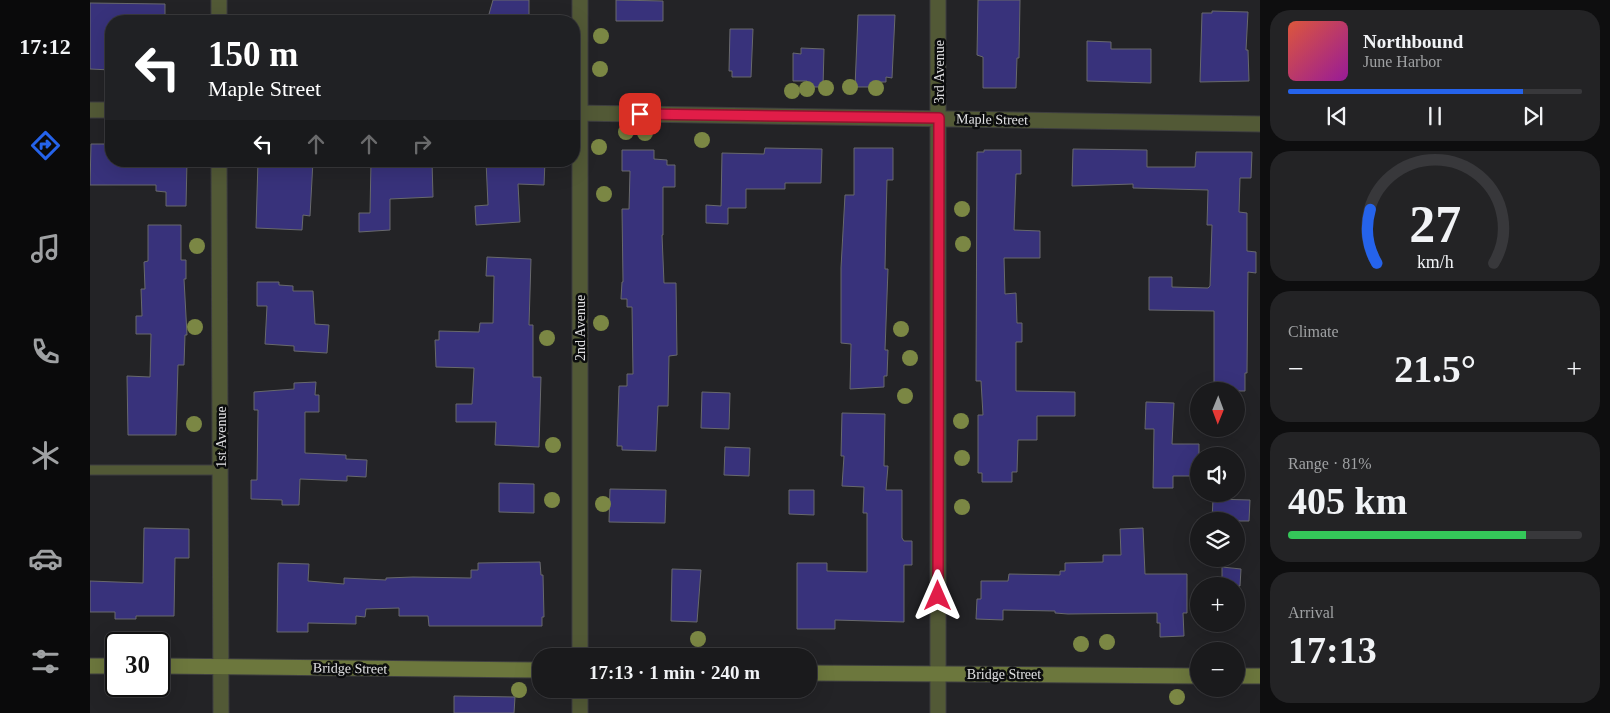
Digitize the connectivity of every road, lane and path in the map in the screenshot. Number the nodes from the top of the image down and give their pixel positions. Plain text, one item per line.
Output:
1 (219, 0) edge
2 (580, 0) edge
3 (938, 0) edge
4 (219, 15) edge
5 (580, 15) edge
6 (90, 110) edge
7 (105, 110) edge
8 (580, 114) edge
9 (939, 118) junction
10 (1260, 124) edge
11 (219, 167) edge
12 (577, 167) edge
13 (90, 470) edge
14 (221, 470) junction
15 (580, 648) edge
16 (90, 666) edge
17 (105, 666) edge
18 (170, 666) edge
19 (221, 666) junction
20 (532, 670) edge
21 (817, 673) edge
22 (938, 674) junction
23 (1190, 676) edge
24 (1245, 676) edge
25 (1260, 676) edge
26 (580, 698) edge
27 (222, 713) edge
28 (580, 713) edge
29 (938, 713) edge

1 - 4 street
2 - 5 street, 2nd Avenue
3 - 9 street, 3rd Avenue
6 - 7 street
8 - 9 street, Maple Street
9 - 10 street, Maple Street
9 - 22 street, 3rd Avenue
11 - 14 street, 1st Avenue
12 - 15 street, 2nd Avenue
13 - 14 lane
14 - 19 street, 1st Avenue
16 - 17 main road
18 - 19 main road, Bridge Street
19 - 20 main road, Bridge Street
19 - 27 street, 1st Avenue
21 - 22 main road, Bridge Street
22 - 23 main road, Bridge Street
22 - 29 street, 3rd Avenue
24 - 25 main road
26 - 28 street

